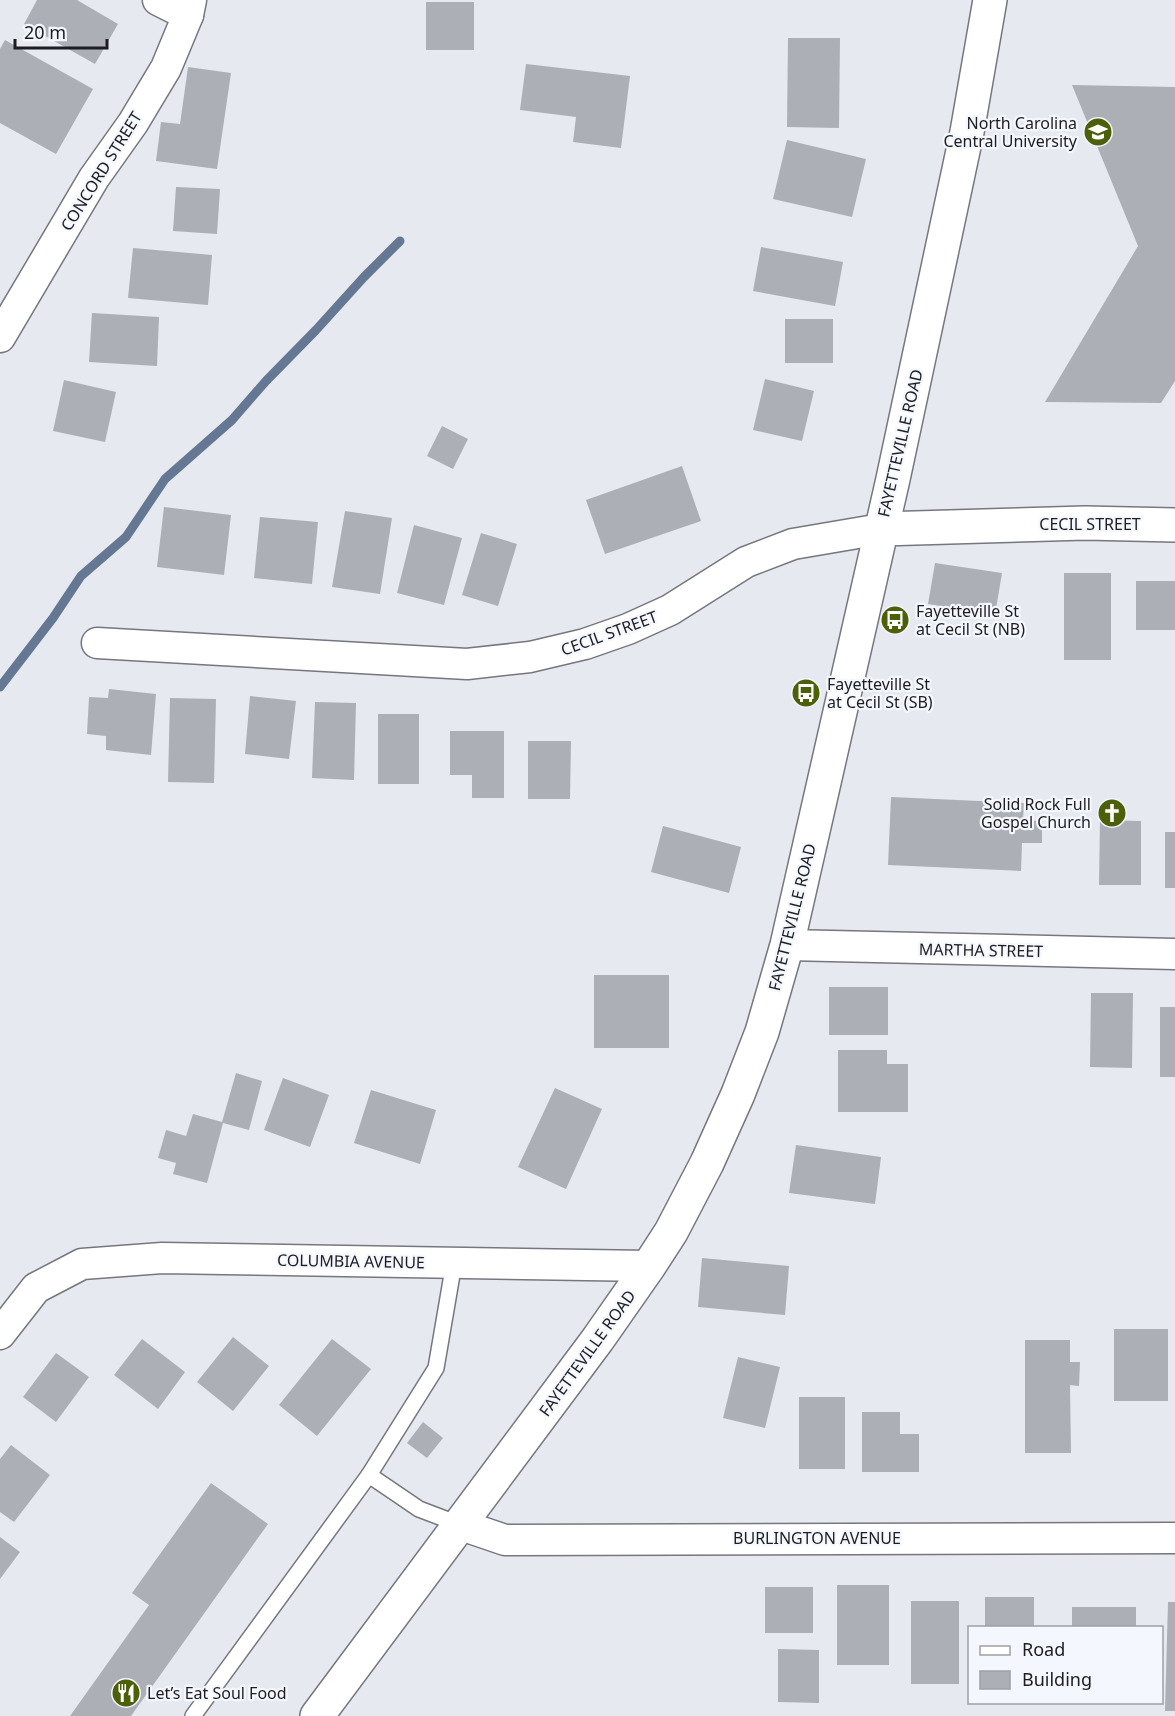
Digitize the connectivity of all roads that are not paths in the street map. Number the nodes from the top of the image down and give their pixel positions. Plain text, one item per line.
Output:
1 (158, 0) edge
2 (990, 0) edge
3 (189, 8) edge
4 (0, 337) edge
5 (1175, 525) edge
6 (880, 529) junction
7 (97, 643) dead end
8 (787, 945) junction
9 (1175, 954) edge
10 (454, 1263) junction
11 (649, 1266) junction
12 (0, 1334) edge
13 (369, 1475) junction
14 (461, 1525) junction
15 (1175, 1538) edge
16 (192, 1716) edge
17 (317, 1716) edge

1 - 3 street
2 - 6 main road, FAYETTEVILLE ROAD
3 - 4 street, CONCORD STREET
5 - 6 main road, CECIL STREET
6 - 7 street, CECIL STREET
6 - 8 main road, FAYETTEVILLE ROAD
8 - 9 street, MARTHA STREET
8 - 11 main road, FAYETTEVILLE ROAD
10 - 11 street, COLUMBIA AVENUE
10 - 12 street, COLUMBIA AVENUE
10 - 13 lane
11 - 14 main road, FAYETTEVILLE ROAD
13 - 14 lane
13 - 16 lane
14 - 15 street, BURLINGTON AVENUE
14 - 17 main road, FAYETTEVILLE ROAD

